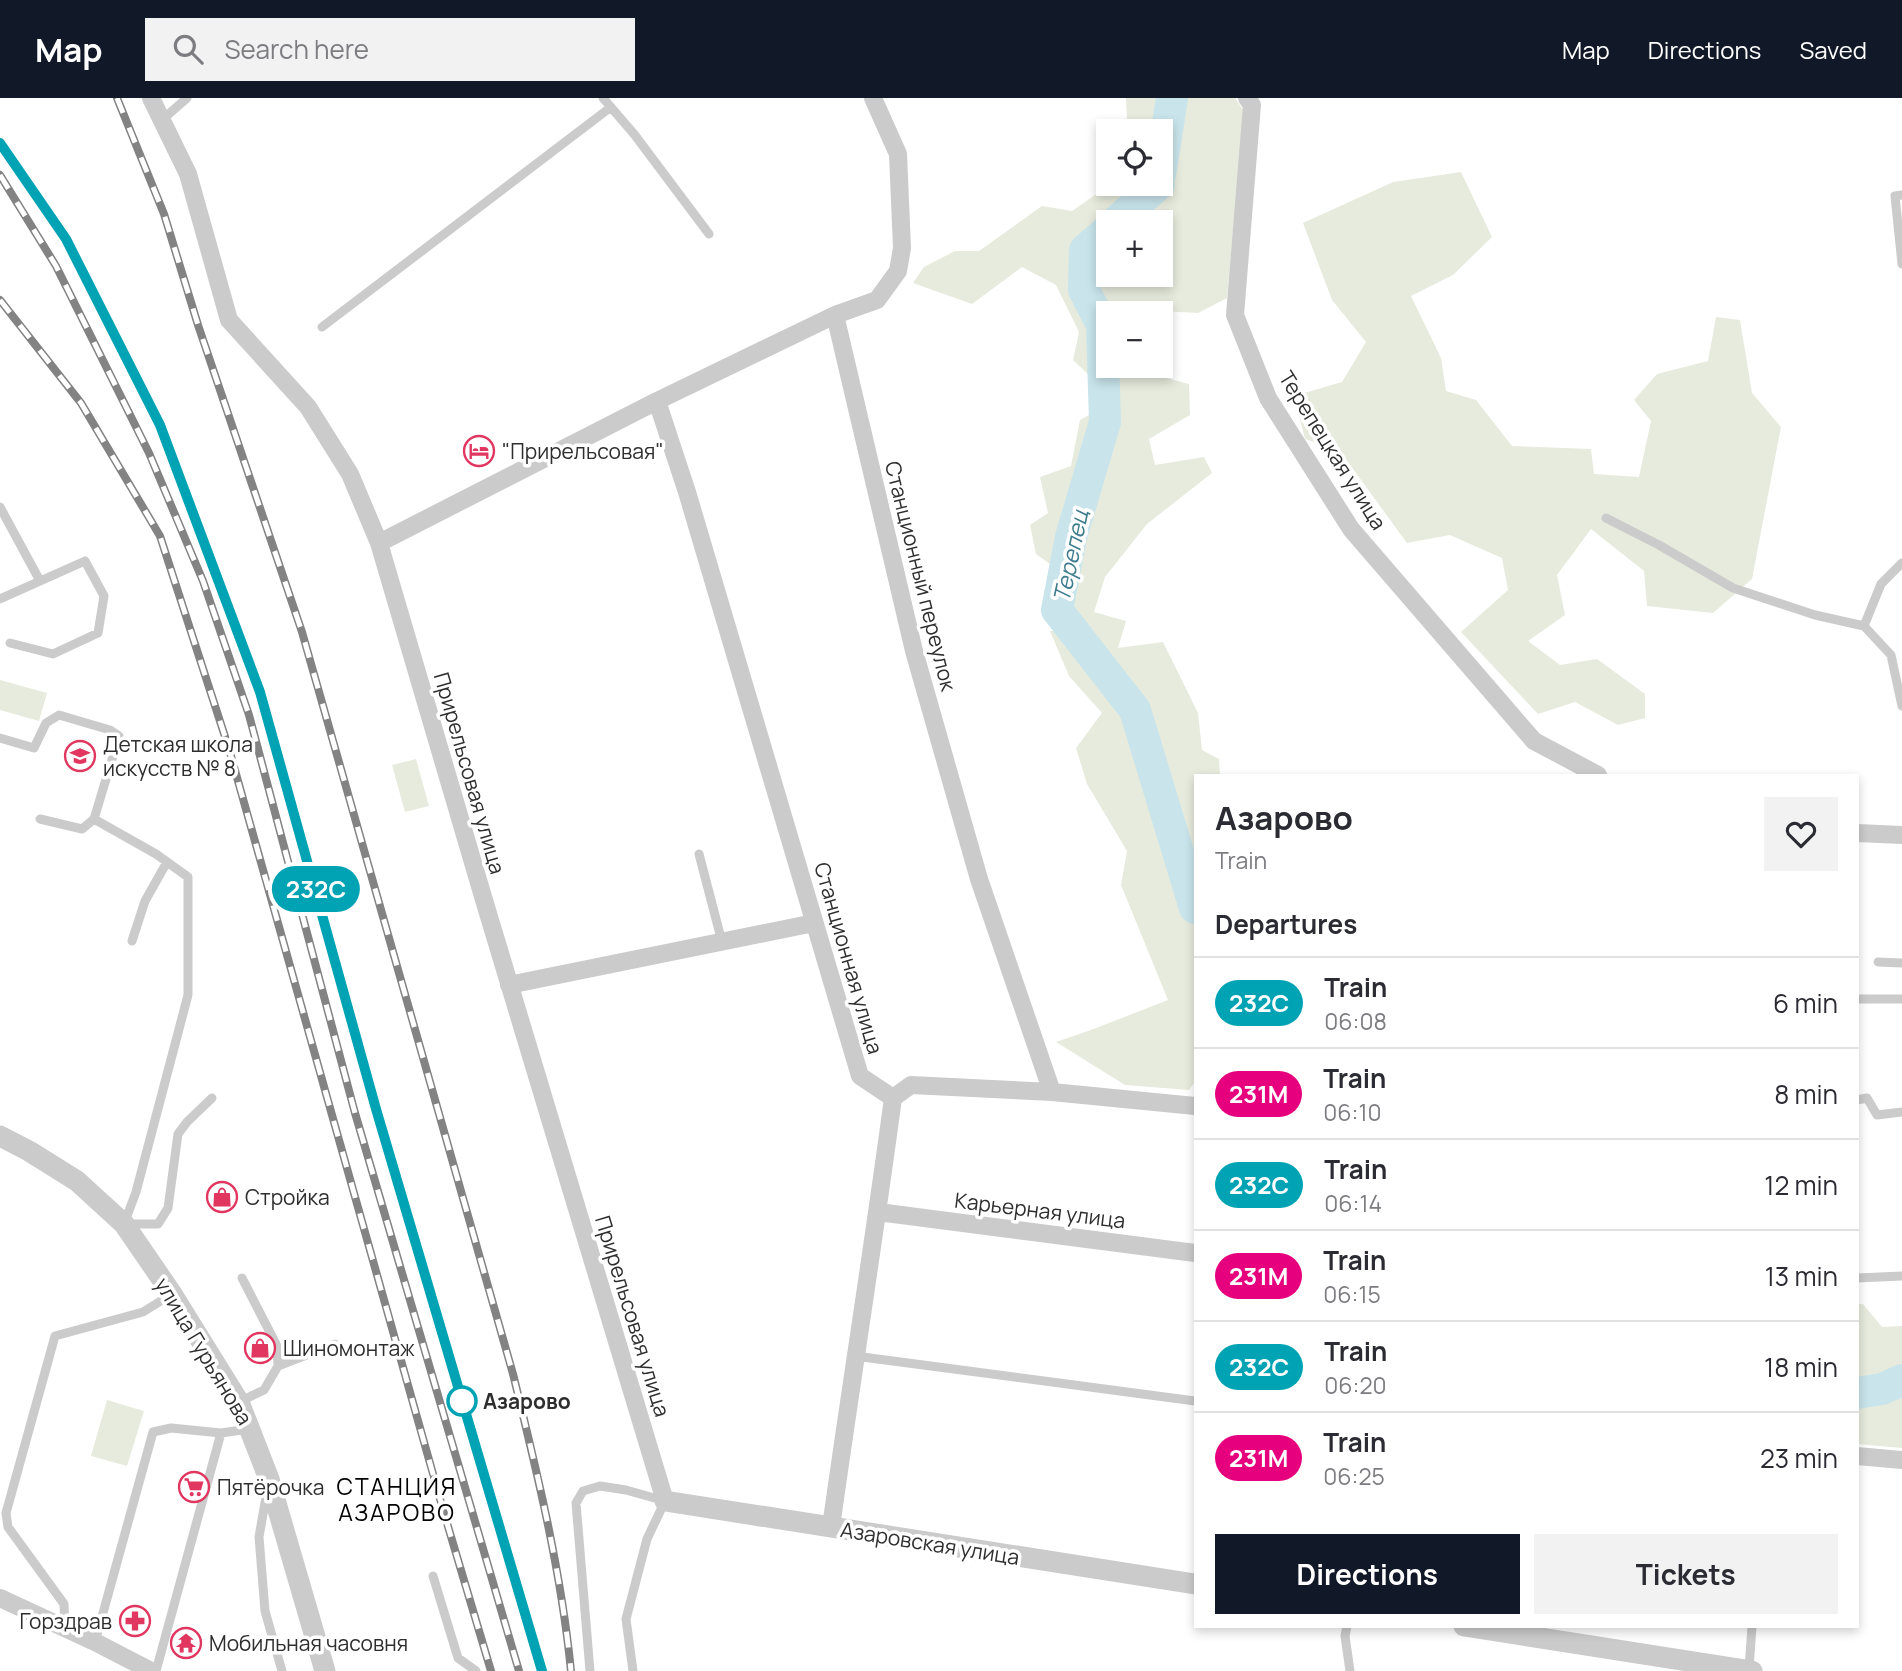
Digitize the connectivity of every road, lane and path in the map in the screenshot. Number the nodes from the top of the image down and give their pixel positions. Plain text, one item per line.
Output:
1 (151, 98) edge
2 (187, 98) edge
3 (603, 98) edge
4 (873, 98) edge
5 (1247, 98) edge
6 (611, 107) junction
7 (163, 119) junction
8 (1902, 195) edge
9 (709, 234) dead end
10 (1902, 264) edge
11 (835, 315) junction
12 (322, 327) dead end
13 (657, 401) junction
14 (0, 507) edge
15 (1606, 518) dead end
16 (379, 543) junction
17 (1902, 563) edge
18 (40, 581) junction
19 (0, 598) edge
20 (1864, 626) junction
21 (10, 643) dead end
22 (1902, 706) edge
23 (0, 738) edge
24 (1596, 774) edge
25 (40, 819) dead end
26 (94, 820) junction
27 (1859, 833) edge
28 (1902, 835) edge
29 (699, 854) dead end
30 (167, 862) junction
31 (814, 923) junction
32 (132, 941) dead end
33 (722, 942) junction
34 (1878, 962) dead end
35 (1902, 963) edge
36 (509, 985) junction
37 (1859, 999) edge
38 (1902, 999) edge
39 (1052, 1092) junction
40 (212, 1098) dead end
41 (893, 1098) junction
42 (1859, 1100) edge
43 (1194, 1106) edge
44 (1902, 1112) edge
45 (0, 1136) edge
46 (878, 1212) junction
47 (124, 1224) junction
48 (1194, 1253) edge
49 (1902, 1276) edge
50 (242, 1278) dead end
51 (1859, 1278) edge
52 (172, 1294) junction
53 (335, 1344) dead end
54 (855, 1356) junction
55 (278, 1366) junction
56 (1194, 1401) edge
57 (239, 1402) junction
58 (251, 1429) junction
59 (221, 1433) junction
60 (1859, 1456) edge
61 (1902, 1460) edge
62 (268, 1479) junction
63 (665, 1501) junction
64 (831, 1527) junction
65 (433, 1576) dead end
66 (1194, 1584) edge
67 (0, 1598) edge
68 (65, 1628) junction
69 (1347, 1628) edge
70 (1481, 1628) edge
71 (1752, 1628) edge
72 (95, 1642) junction
73 (154, 1671) edge
74 (282, 1671) edge
75 (324, 1671) edge
76 (476, 1671) edge
77 (590, 1671) edge
78 (633, 1671) edge
79 (1350, 1671) edge
80 (1750, 1671) edge

1 - 7 street, Прирельсовая улица
2 - 7 lane
3 - 6 lane
4 - 11 street
5 - 24 street, Терепецкая улица
6 - 9 lane
6 - 12 lane
7 - 16 street, Прирельсовая улица
8 - 10 lane
11 - 13 street
11 - 39 street, Станционный переулок
13 - 16 street
13 - 31 street, Станционная улица
14 - 18 lane
15 - 20 lane
16 - 36 street, Прирельсовая улица
17 - 20 lane
18 - 19 lane
18 - 21 lane
20 - 22 lane
23 - 26 lane
25 - 26 lane
26 - 30 lane
27 - 28 street
29 - 33 lane
30 - 32 lane
30 - 47 lane
31 - 33 street
31 - 41 street, Станционная улица
33 - 36 street
34 - 35 lane
36 - 63 street, Прирельсовая улица
37 - 38 lane
39 - 41 street
39 - 43 street
40 - 47 lane
41 - 46 street
42 - 44 lane
45 - 47 street, улица Гурьянова
46 - 48 street, Карьерная улица
46 - 54 street
47 - 52 street, улица Гурьянова
49 - 51 lane
50 - 55 lane
52 - 57 street, улица Гурьянова
52 - 68 lane
53 - 55 lane
54 - 56 lane
54 - 64 street
55 - 57 lane
57 - 58 street, улица Гурьянова
58 - 59 lane
58 - 62 street, улица Гурьянова
59 - 72 lane
59 - 73 lane
60 - 61 street
62 - 74 lane
62 - 75 street, улица Гурьянова
63 - 64 street, Азаровская улица
63 - 77 lane
63 - 78 lane
64 - 66 street, Азаровская улица
65 - 76 lane
67 - 68 street
68 - 72 street
69 - 79 lane
70 - 80 street
71 - 80 lane
72 - 73 street

